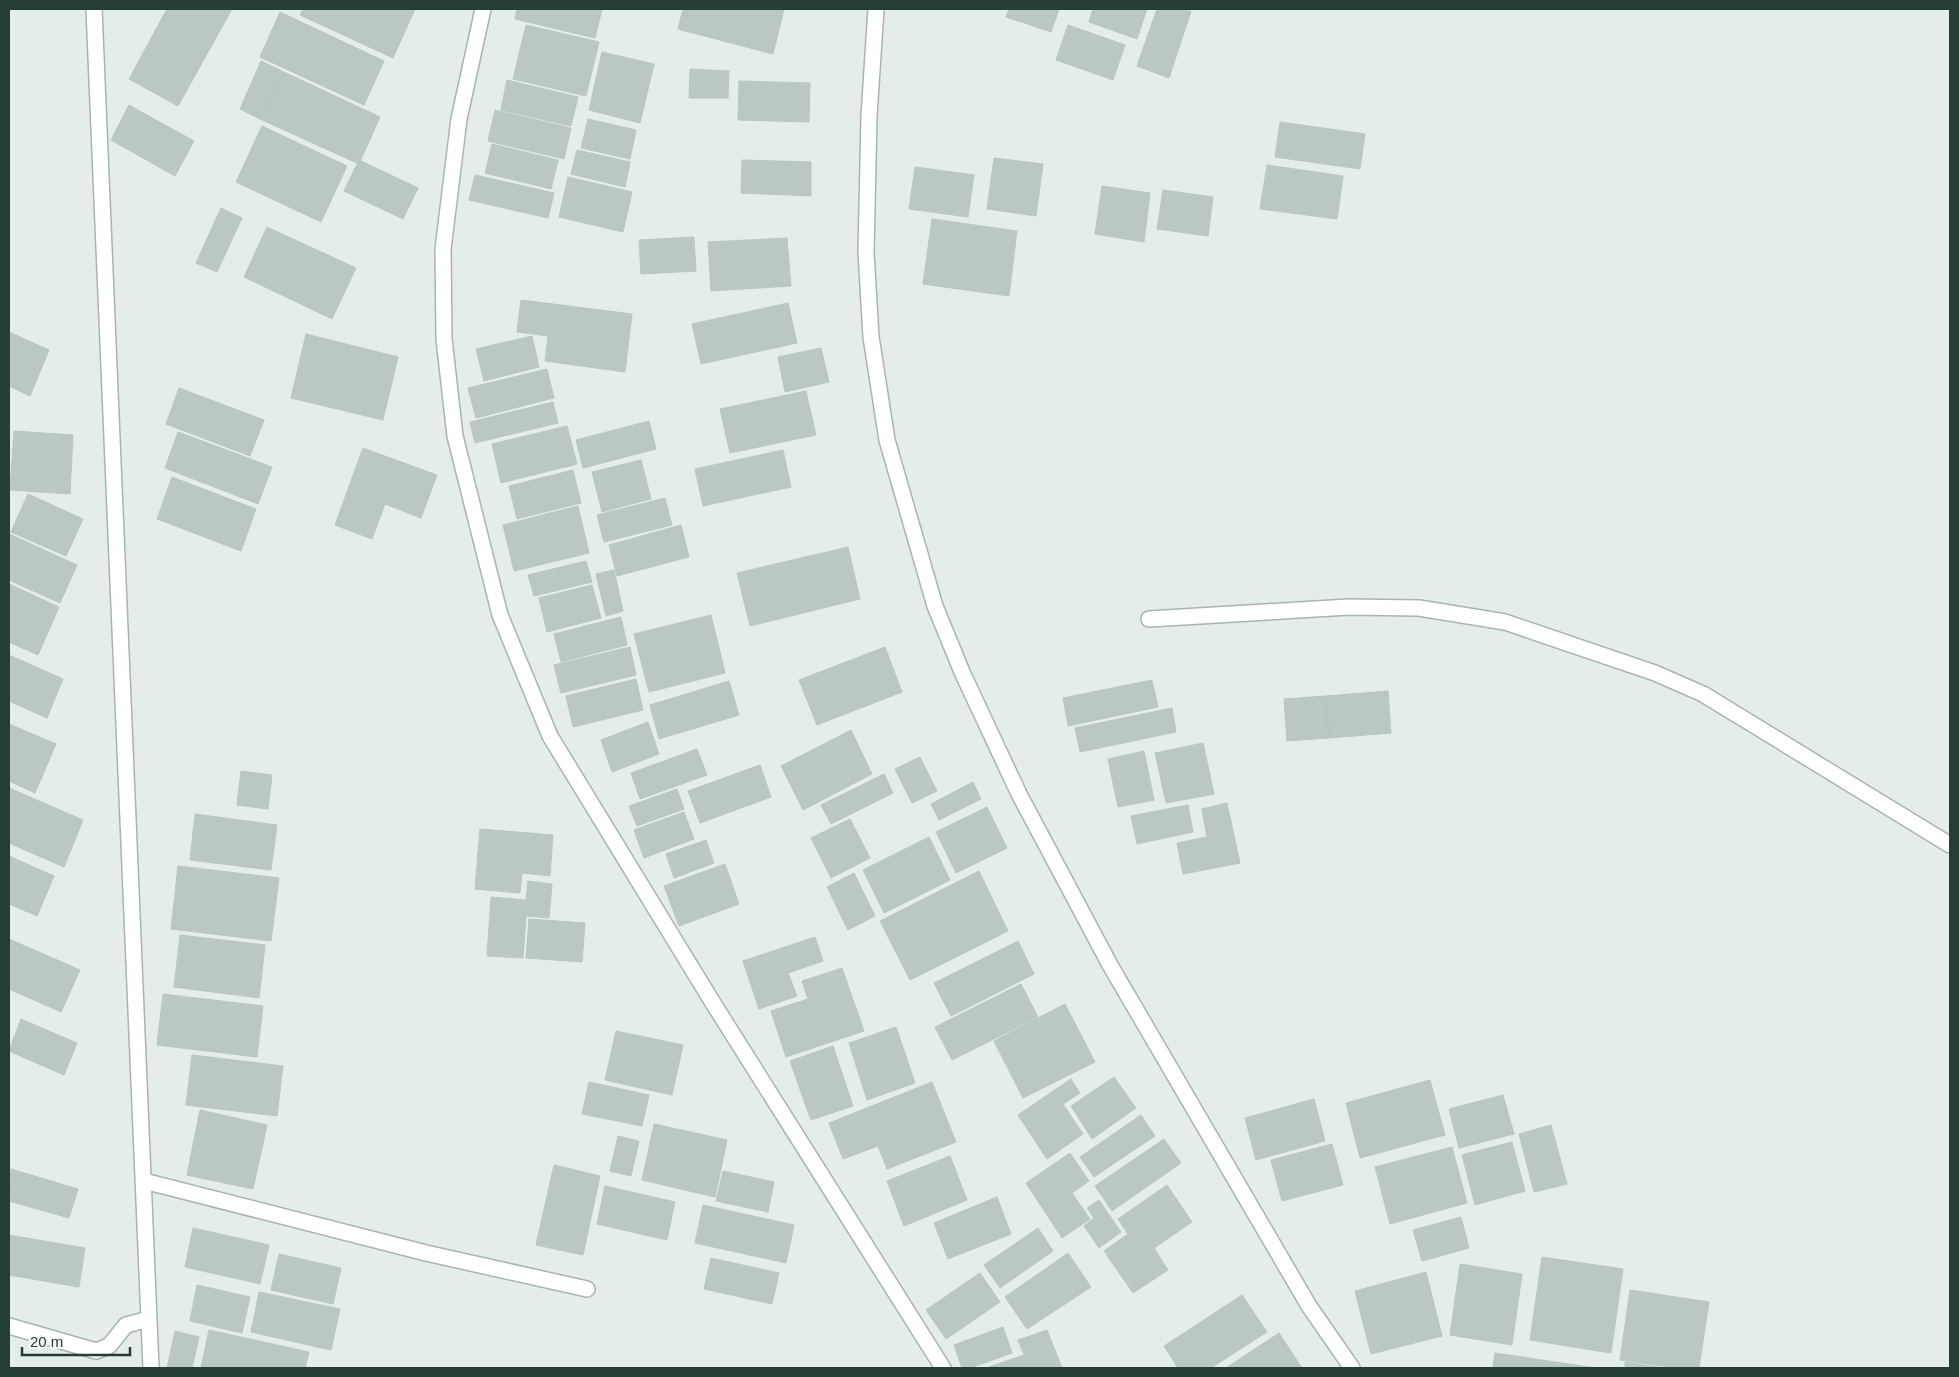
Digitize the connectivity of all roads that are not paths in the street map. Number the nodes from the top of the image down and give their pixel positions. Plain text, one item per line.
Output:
1 (94, 9) edge
2 (876, 9) edge
3 (477, 10) edge
4 (1149, 619) dead end
5 (1950, 845) edge
6 (144, 1181) junction
7 (588, 1289) dead end
8 (149, 1319) junction
9 (9, 1326) edge
10 (151, 1368) edge
11 (943, 1368) edge
12 (1352, 1368) edge

1 - 6 street
2 - 12 street
3 - 11 street
4 - 5 street
6 - 7 street
6 - 8 street
8 - 9 street
8 - 10 street

